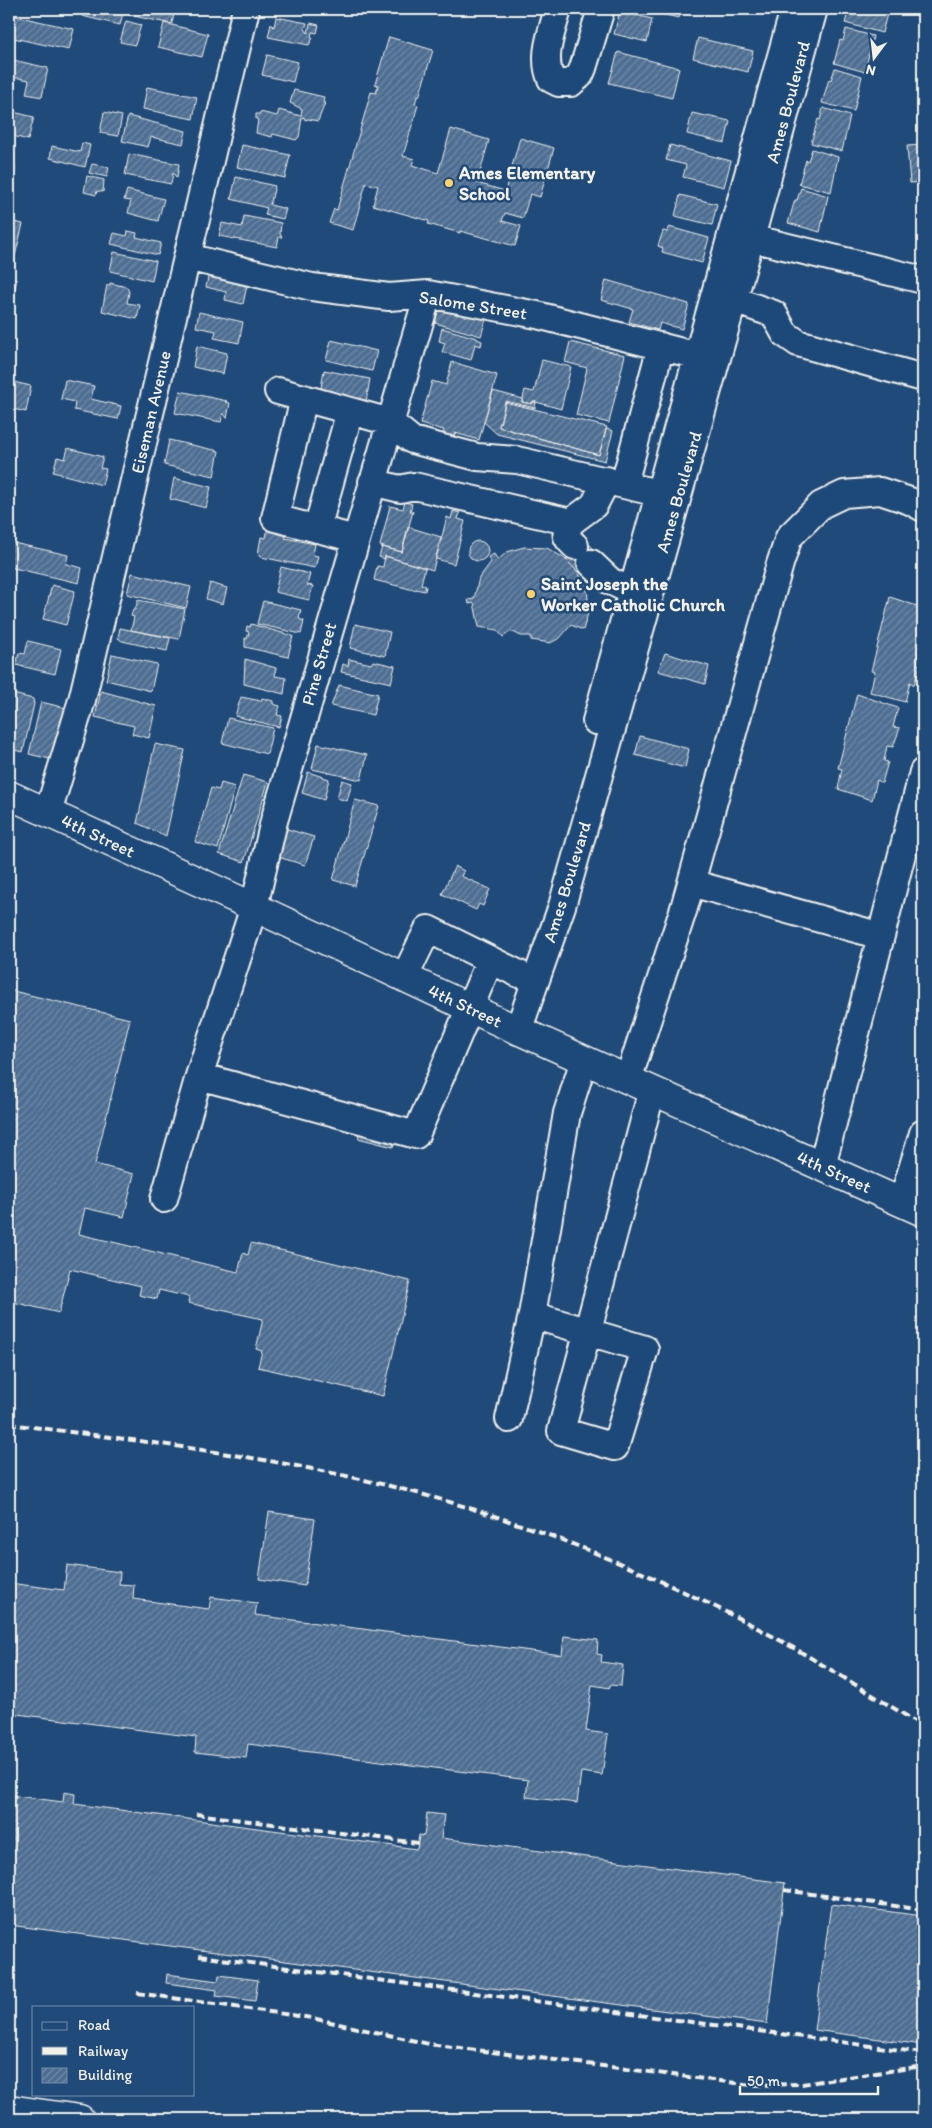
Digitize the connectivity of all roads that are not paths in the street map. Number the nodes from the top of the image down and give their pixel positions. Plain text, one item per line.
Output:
1 (246, 9) edge
2 (558, 9) edge
3 (601, 9) edge
4 (794, 9) edge
5 (814, 9) edge
6 (751, 238) junction
7 (187, 257) junction
8 (923, 280) edge
9 (428, 294) junction
10 (734, 300) junction
11 (661, 346) junction
12 (707, 358) junction
13 (923, 378) edge
14 (278, 391) dead end
15 (304, 398) junction
16 (350, 411) junction
17 (390, 422) junction
18 (372, 482) junction
19 (615, 482) junction
20 (658, 493) junction
21 (923, 508) edge
22 (317, 528) junction
23 (356, 538) junction
24 (579, 544) junction
25 (631, 591) junction
26 (923, 772) edge
27 (9, 799) edge
28 (48, 813) junction
29 (691, 883) junction
30 (254, 907) junction
31 (881, 936) junction
32 (490, 960) junction
33 (519, 974) junction
34 (404, 978) junction
35 (470, 1009) junction
36 (510, 1027) junction
37 (584, 1060) junction
38 (199, 1076) junction
39 (640, 1085) junction
40 (923, 1133) edge
41 (822, 1166) junction
42 (164, 1199) dead end
43 (913, 1207) edge
44 (532, 1315) junction
45 (509, 1419) dead end
46 (9, 2109) edge
47 (80, 2119) edge

1 - 7 street, Eiseman Avenue
2 - 3 street
4 - 12 street, Ames Boulevard
5 - 6 street, Ames Boulevard
6 - 8 street
6 - 10 street, Ames Boulevard
7 - 9 street, Salome Street
7 - 28 street, Eiseman Avenue
9 - 11 street, Salome Street
9 - 17 street, Pine Street
10 - 12 street, Ames Boulevard
10 - 13 street
11 - 12 street, Salome Street
11 - 19 street
12 - 20 street, Ames Boulevard
12 - 36 street, Ames Boulevard
14 - 15 street
15 - 16 street
15 - 22 street
16 - 17 street
16 - 22 street
17 - 18 street, Pine Street
17 - 19 street
18 - 23 street, Pine Street
18 - 24 street
19 - 20 street
19 - 24 street
20 - 25 street, Ames Boulevard
21 - 29 street
22 - 23 street
23 - 30 street, Pine Street
24 - 25 street
25 - 33 street, Ames Boulevard
26 - 31 street
27 - 28 main road, 4th Street
28 - 30 main road, 4th Street
29 - 31 street
29 - 39 street
30 - 34 main road, 4th Street
30 - 38 street, Pine Street
31 - 41 street
32 - 33 street
32 - 34 street
32 - 35 street
33 - 36 street, Ames Boulevard
34 - 35 main road, 4th Street
35 - 36 main road, 4th Street
35 - 38 street
36 - 37 main road, 4th Street
37 - 39 main road, 4th Street
37 - 44 street
38 - 42 street, Pine Street
39 - 41 main road, 4th Street
39 - 44 street
40 - 43 street
41 - 43 main road, 4th Street
44 - 45 street
46 - 47 main road

